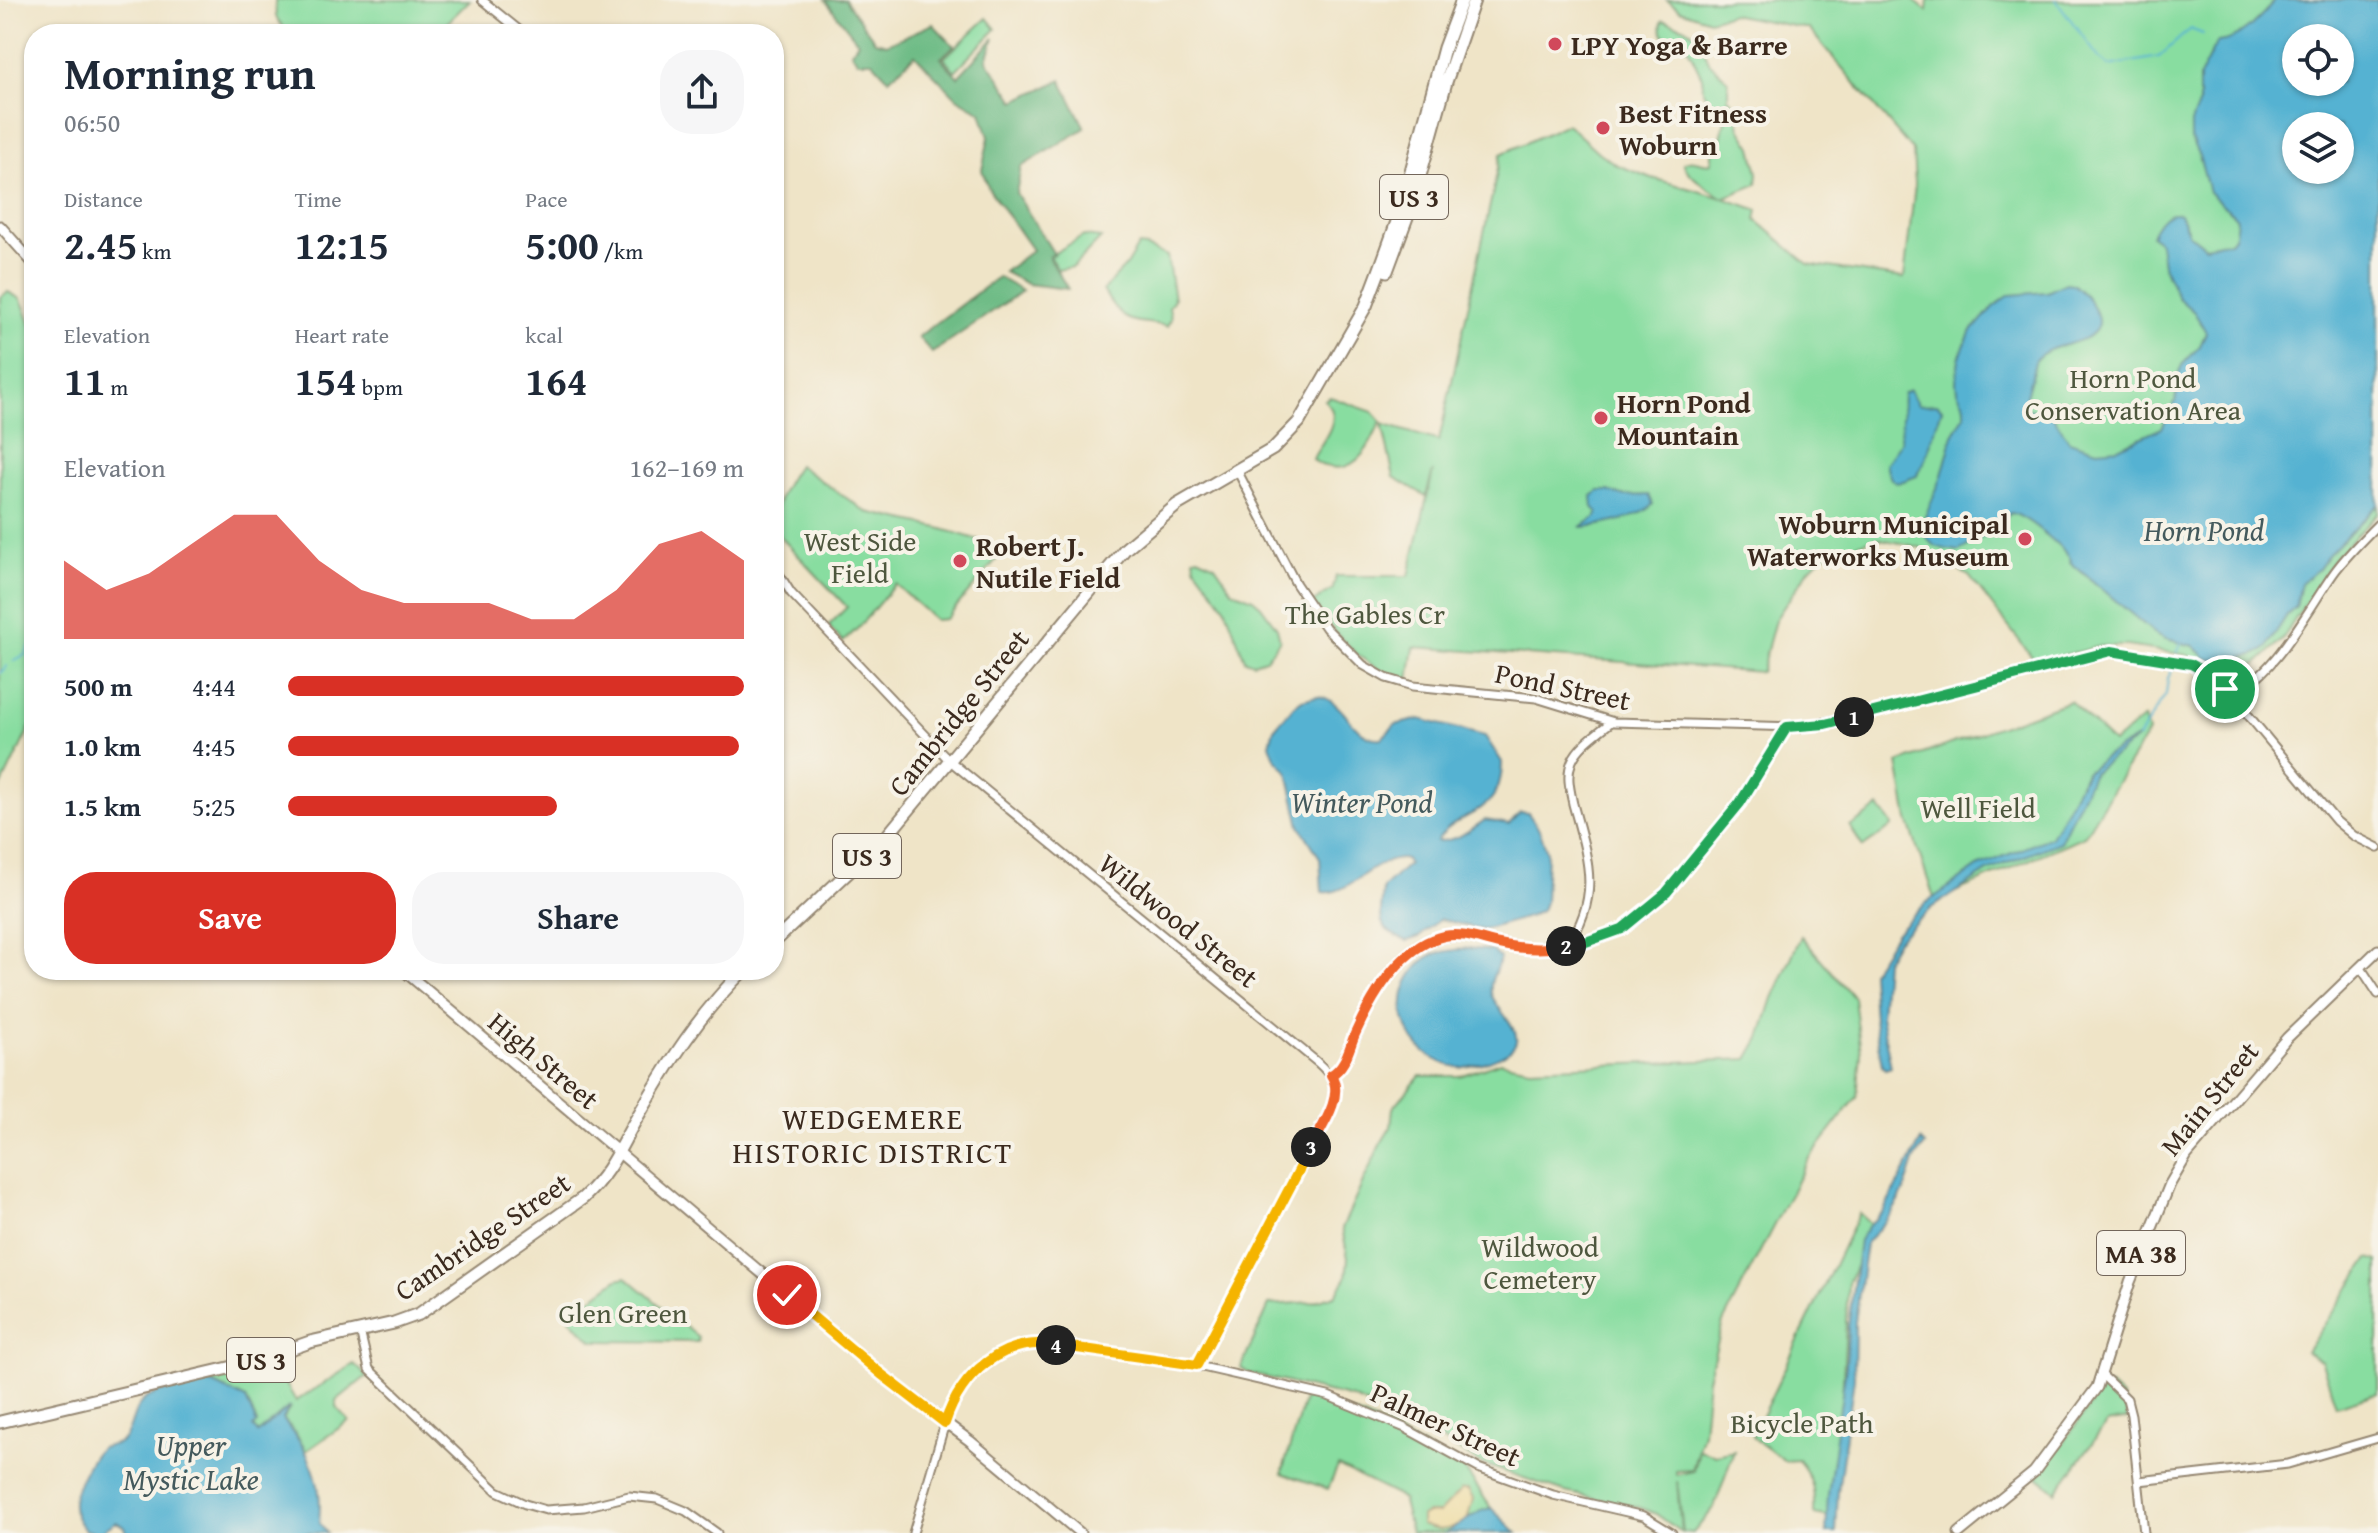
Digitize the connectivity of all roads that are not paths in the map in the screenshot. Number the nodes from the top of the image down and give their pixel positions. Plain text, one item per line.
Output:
1 (482, 0) edge
2 (1469, 0) edge
3 (512, 24) edge
4 (0, 226) edge
5 (24, 253) edge
6 (1238, 472) junction
7 (2378, 524) edge
8 (784, 582) edge
9 (2229, 692) junction
10 (1612, 722) junction
11 (1787, 727) junction
12 (949, 760) junction
13 (2378, 848) edge
14 (784, 928) edge
15 (1567, 946) junction
16 (2378, 950) edge
17 (2361, 968) junction
18 (415, 980) edge
19 (735, 980) edge
20 (2378, 994) edge
21 (1331, 1075) junction
22 (619, 1154) junction
23 (360, 1331) junction
24 (1197, 1365) junction
25 (2102, 1375) junction
26 (0, 1422) edge
27 (945, 1423) junction
28 (2378, 1438) edge
29 (2139, 1481) junction
30 (717, 1533) edge
31 (913, 1533) edge
32 (1080, 1533) edge
33 (1672, 1533) edge
34 (1959, 1533) edge
35 (2144, 1533) edge

1 - 3 street
2 - 6 highway, Cambridge Street / US 3
4 - 5 main road
6 - 10 street, Pond Street
6 - 12 highway, Cambridge Street / US 3
7 - 9 street
8 - 12 street, Wildwood Street
9 - 11 street, Pond Street
9 - 13 street, Pond Street
10 - 11 street, Pond Street
10 - 15 street
11 - 15 street
12 - 14 highway, Cambridge Street / US 3
12 - 21 street, Wildwood Street
15 - 21 street
16 - 17 main road, Main Street / MA 38
17 - 20 street
17 - 25 main road, Main Street / MA 38
18 - 22 main road, High Street
19 - 22 highway, Cambridge Street / US 3
21 - 24 street
22 - 23 highway, Cambridge Street / US 3
22 - 27 main road, High Street
23 - 26 highway, Cambridge Street / US 3
23 - 30 street
24 - 27 street, Palmer Street
24 - 33 street, Palmer Street
25 - 29 street
25 - 34 main road, Main Street / MA 38
27 - 31 street, Palmer Street
27 - 32 main road, High Street
28 - 29 street
29 - 35 street

